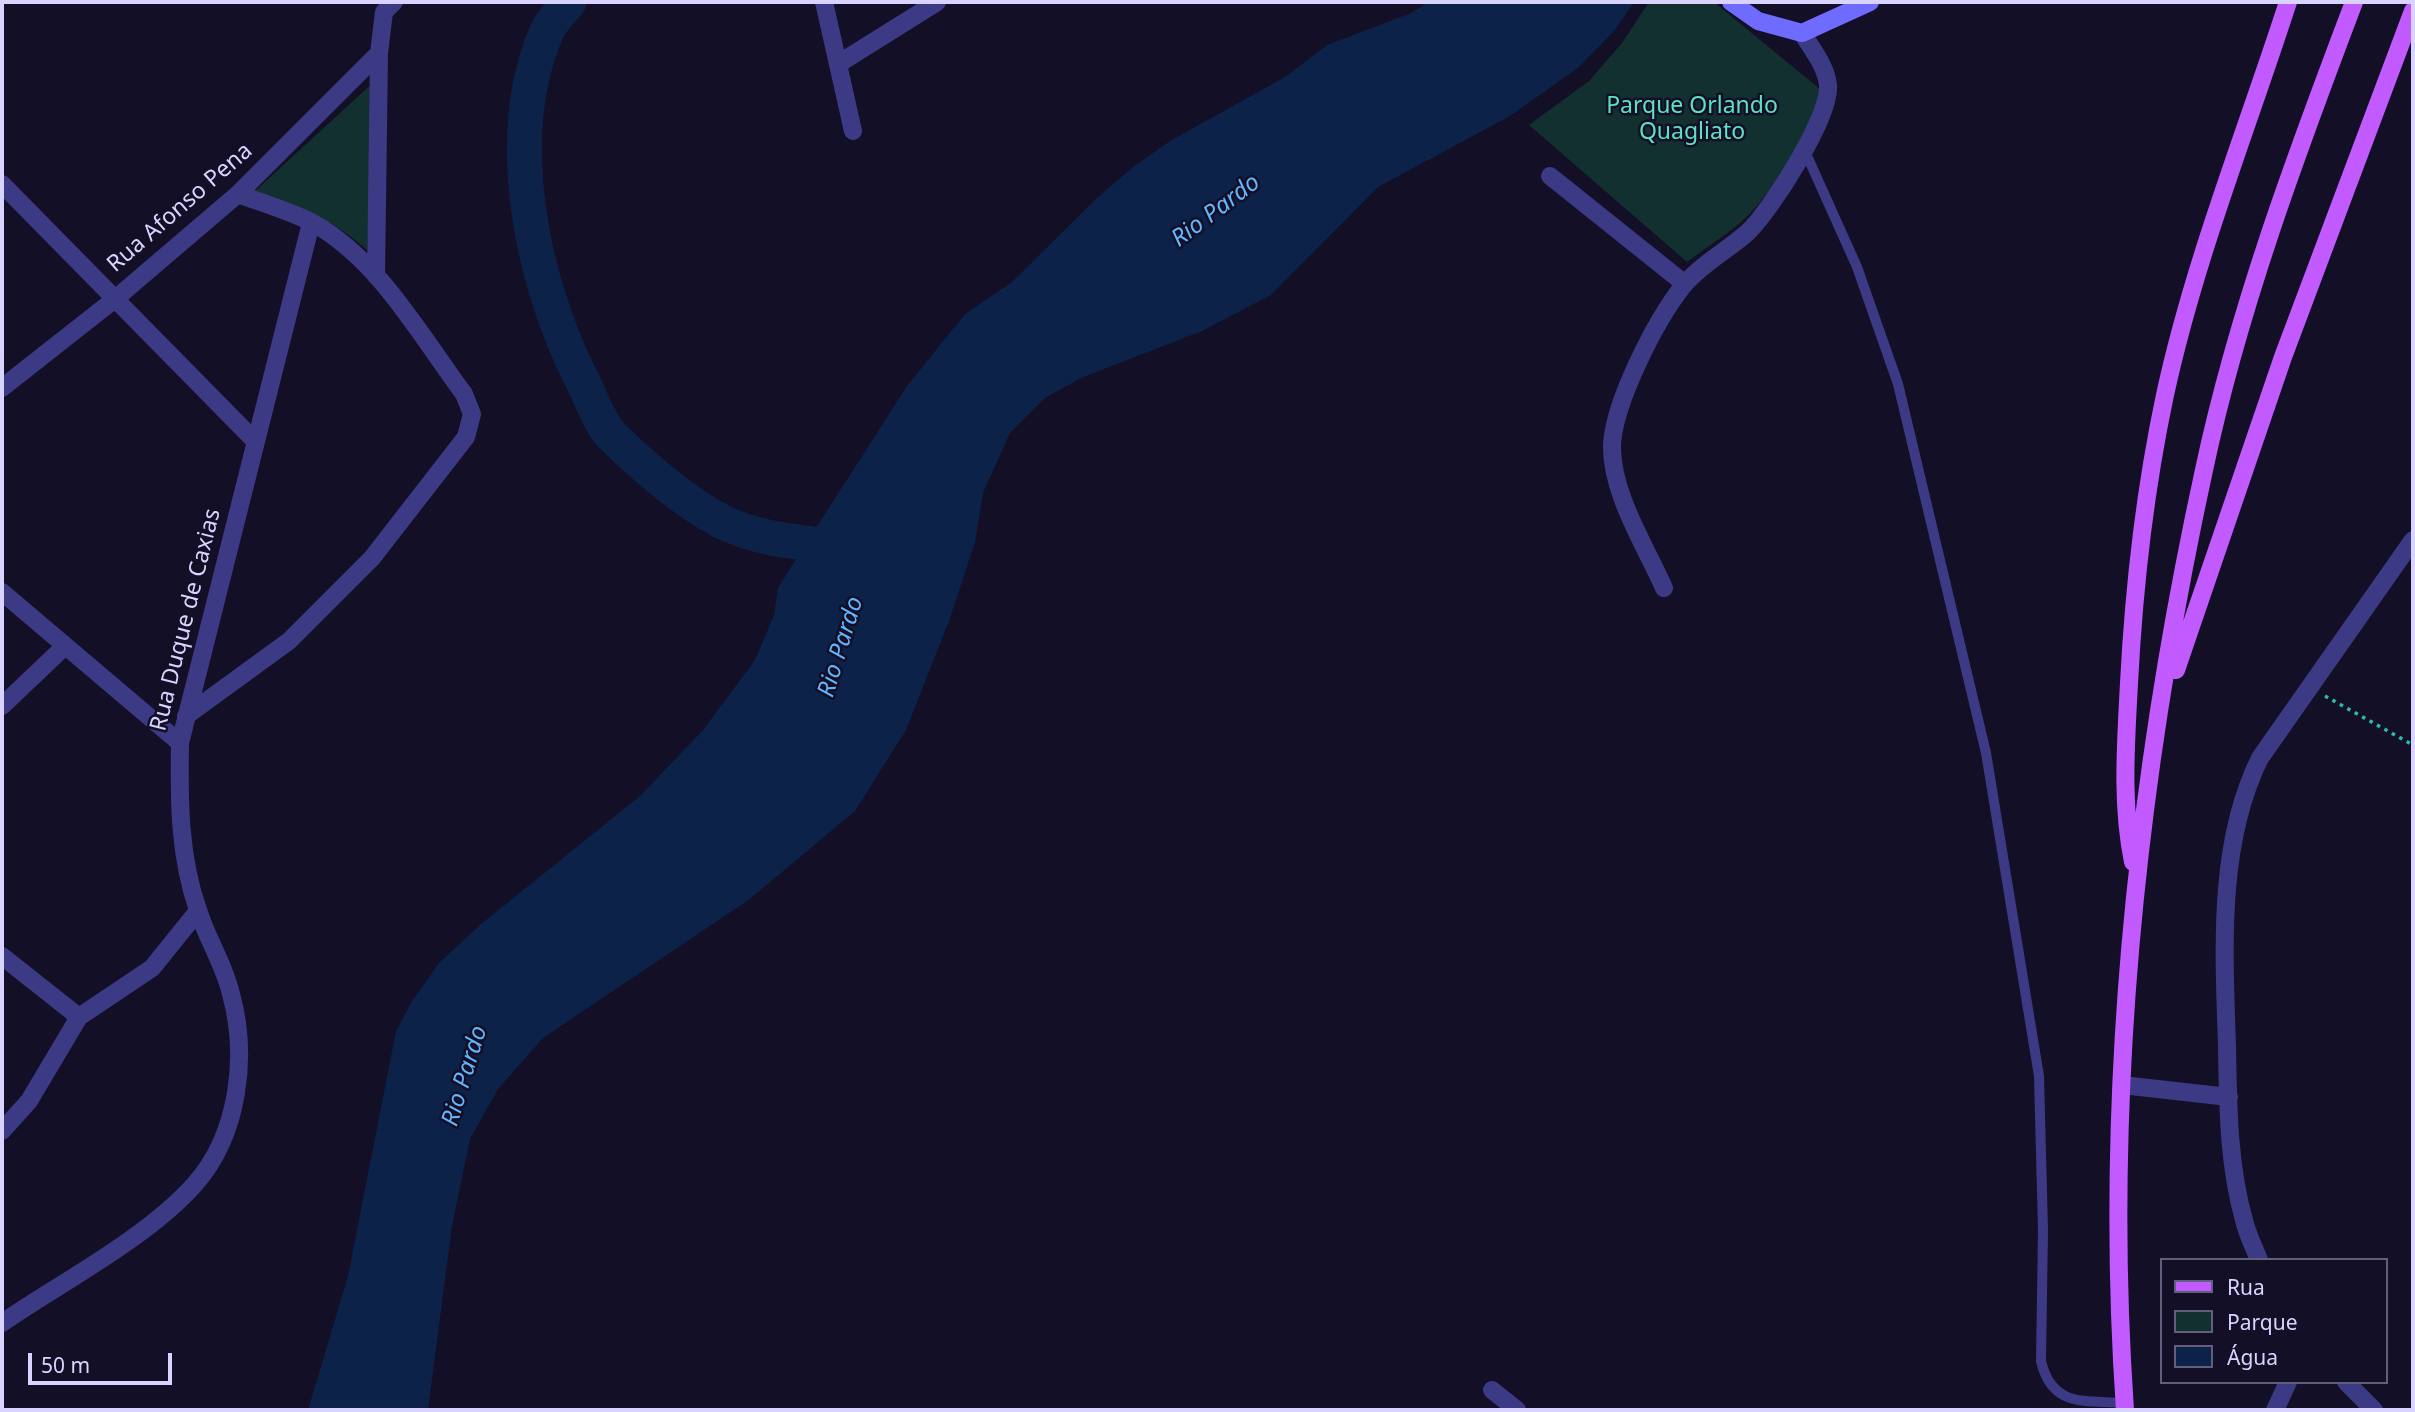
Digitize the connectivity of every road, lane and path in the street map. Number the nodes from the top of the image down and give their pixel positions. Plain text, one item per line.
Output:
1 (824, 2) edge
2 (937, 2) edge
3 (1731, 2) edge
4 (1870, 2) edge
5 (2288, 2) edge
6 (2354, 2) edge
7 (384, 5) edge
8 (2413, 11) edge
9 (1802, 33) junction
10 (379, 52) junction
11 (838, 64) junction
12 (853, 131) dead end
13 (1804, 149) junction
14 (1550, 176) dead end
15 (2, 184) edge
16 (238, 194) junction
17 (311, 222) junction
18 (376, 276) junction
19 (1685, 284) junction
20 (114, 299) junction
21 (2, 388) edge
22 (256, 442) junction
23 (2413, 540) edge
24 (1664, 588) dead end
25 (2, 592) edge
26 (64, 647) junction
27 (2308, 686) junction
28 (2, 706) edge
29 (186, 716) junction
30 (2155, 733) junction
31 (180, 743) junction
32 (2413, 745) edge
33 (2136, 877) junction
34 (198, 911) junction
35 (2, 956) edge
36 (79, 1017) junction
37 (2122, 1084) junction
38 (2229, 1097) junction
39 (2, 1131) edge
40 (2258, 1258) edge
41 (2, 1323) edge
42 (2287, 1384) edge
43 (2348, 1384) edge
44 (1492, 1390) dead end
45 (2125, 1406) edge
46 (1517, 1410) edge
47 (2275, 1410) edge
48 (2374, 1410) edge

1 - 11 street
2 - 11 street
3 - 9 main road
4 - 9 main road
5 - 33 main road
6 - 30 main road
7 - 10 street
8 - 30 main road
9 - 13 street
10 - 16 street, Rua Afonso Pena
10 - 18 street
11 - 12 street
13 - 19 street
13 - 45 lane
14 - 19 street
15 - 20 street
16 - 17 street
16 - 20 street, Rua Afonso Pena
17 - 18 street
17 - 22 street, Rua Duque de Caxias
18 - 29 street
19 - 24 street
20 - 21 street, Rua Afonso Pena
20 - 22 street
22 - 29 street, Rua Duque de Caxias
23 - 27 street
25 - 26 street
26 - 28 street
26 - 31 street
27 - 32 path
27 - 38 street
29 - 31 street, Rua Duque de Caxias
30 - 33 main road
31 - 34 street, Rua Duque de Caxias
33 - 37 main road
34 - 36 street
34 - 41 street, Rua Duque de Caxias
35 - 36 street
36 - 39 street
37 - 38 street
37 - 45 main road
38 - 40 street
42 - 47 street
43 - 48 street
44 - 46 street

